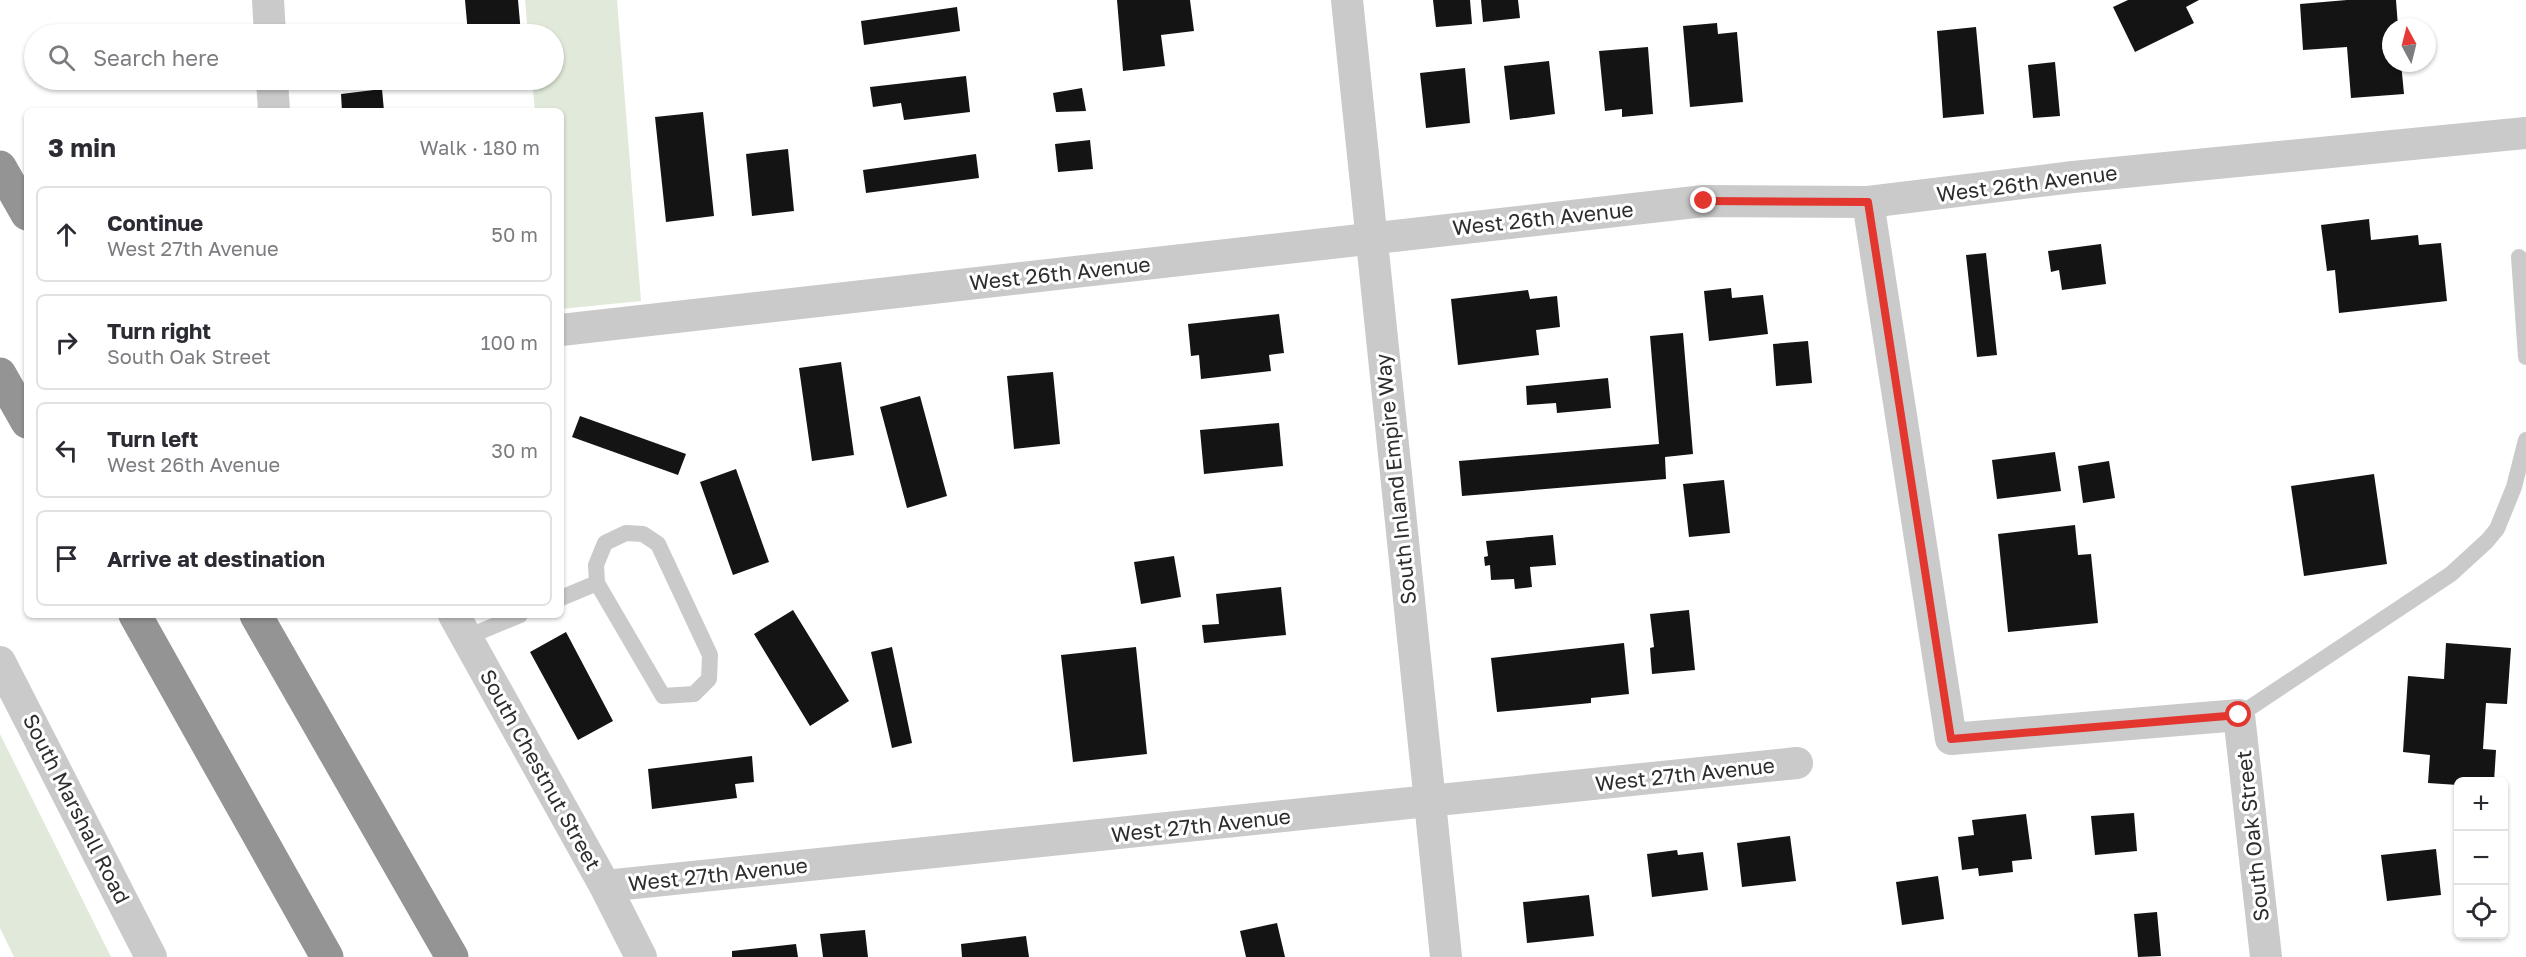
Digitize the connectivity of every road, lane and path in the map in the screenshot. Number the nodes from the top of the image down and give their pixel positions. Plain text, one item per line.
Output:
1 (268, 0) edge
2 (1347, 0) edge
3 (269, 24) edge
4 (273, 90) edge
5 (274, 108) edge
6 (2526, 133) edge
7 (0, 167) edge
8 (1868, 202) junction
9 (24, 209) edge
10 (1371, 239) junction
11 (2519, 256) dead end
12 (564, 330) edge
13 (2526, 357) edge
14 (0, 374) edge
15 (24, 417) edge
16 (2526, 440) edge
17 (597, 583) junction
18 (564, 597) edge
19 (137, 618) edge
20 (258, 618) edge
21 (504, 618) edge
22 (460, 626) edge
23 (0, 662) edge
24 (2239, 715) junction
25 (1797, 763) dead end
26 (1430, 803) junction
27 (605, 886) junction
28 (151, 957) edge
29 (327, 957) edge
30 (452, 957) edge
31 (641, 957) edge
32 (1446, 957) edge
33 (2266, 957) edge

1 - 3 street
2 - 10 street, South Inland Empire Way
4 - 5 street
6 - 8 street, West 26th Avenue
7 - 9 highway
8 - 10 street, West 26th Avenue
8 - 24 street
10 - 12 street, West 26th Avenue
10 - 26 street, South Inland Empire Way
11 - 13 lane
14 - 15 highway
16 - 24 lane
17 - 17 lane
17 - 18 lane
19 - 29 highway
20 - 30 highway
21 - 22 lane
22 - 27 street, South Chestnut Street
23 - 28 street, South Marshall Road
24 - 33 street, South Oak Street
25 - 26 street, West 27th Avenue
26 - 27 street, West 27th Avenue
26 - 32 street, South Inland Empire Way
27 - 31 street, South Chestnut Street

